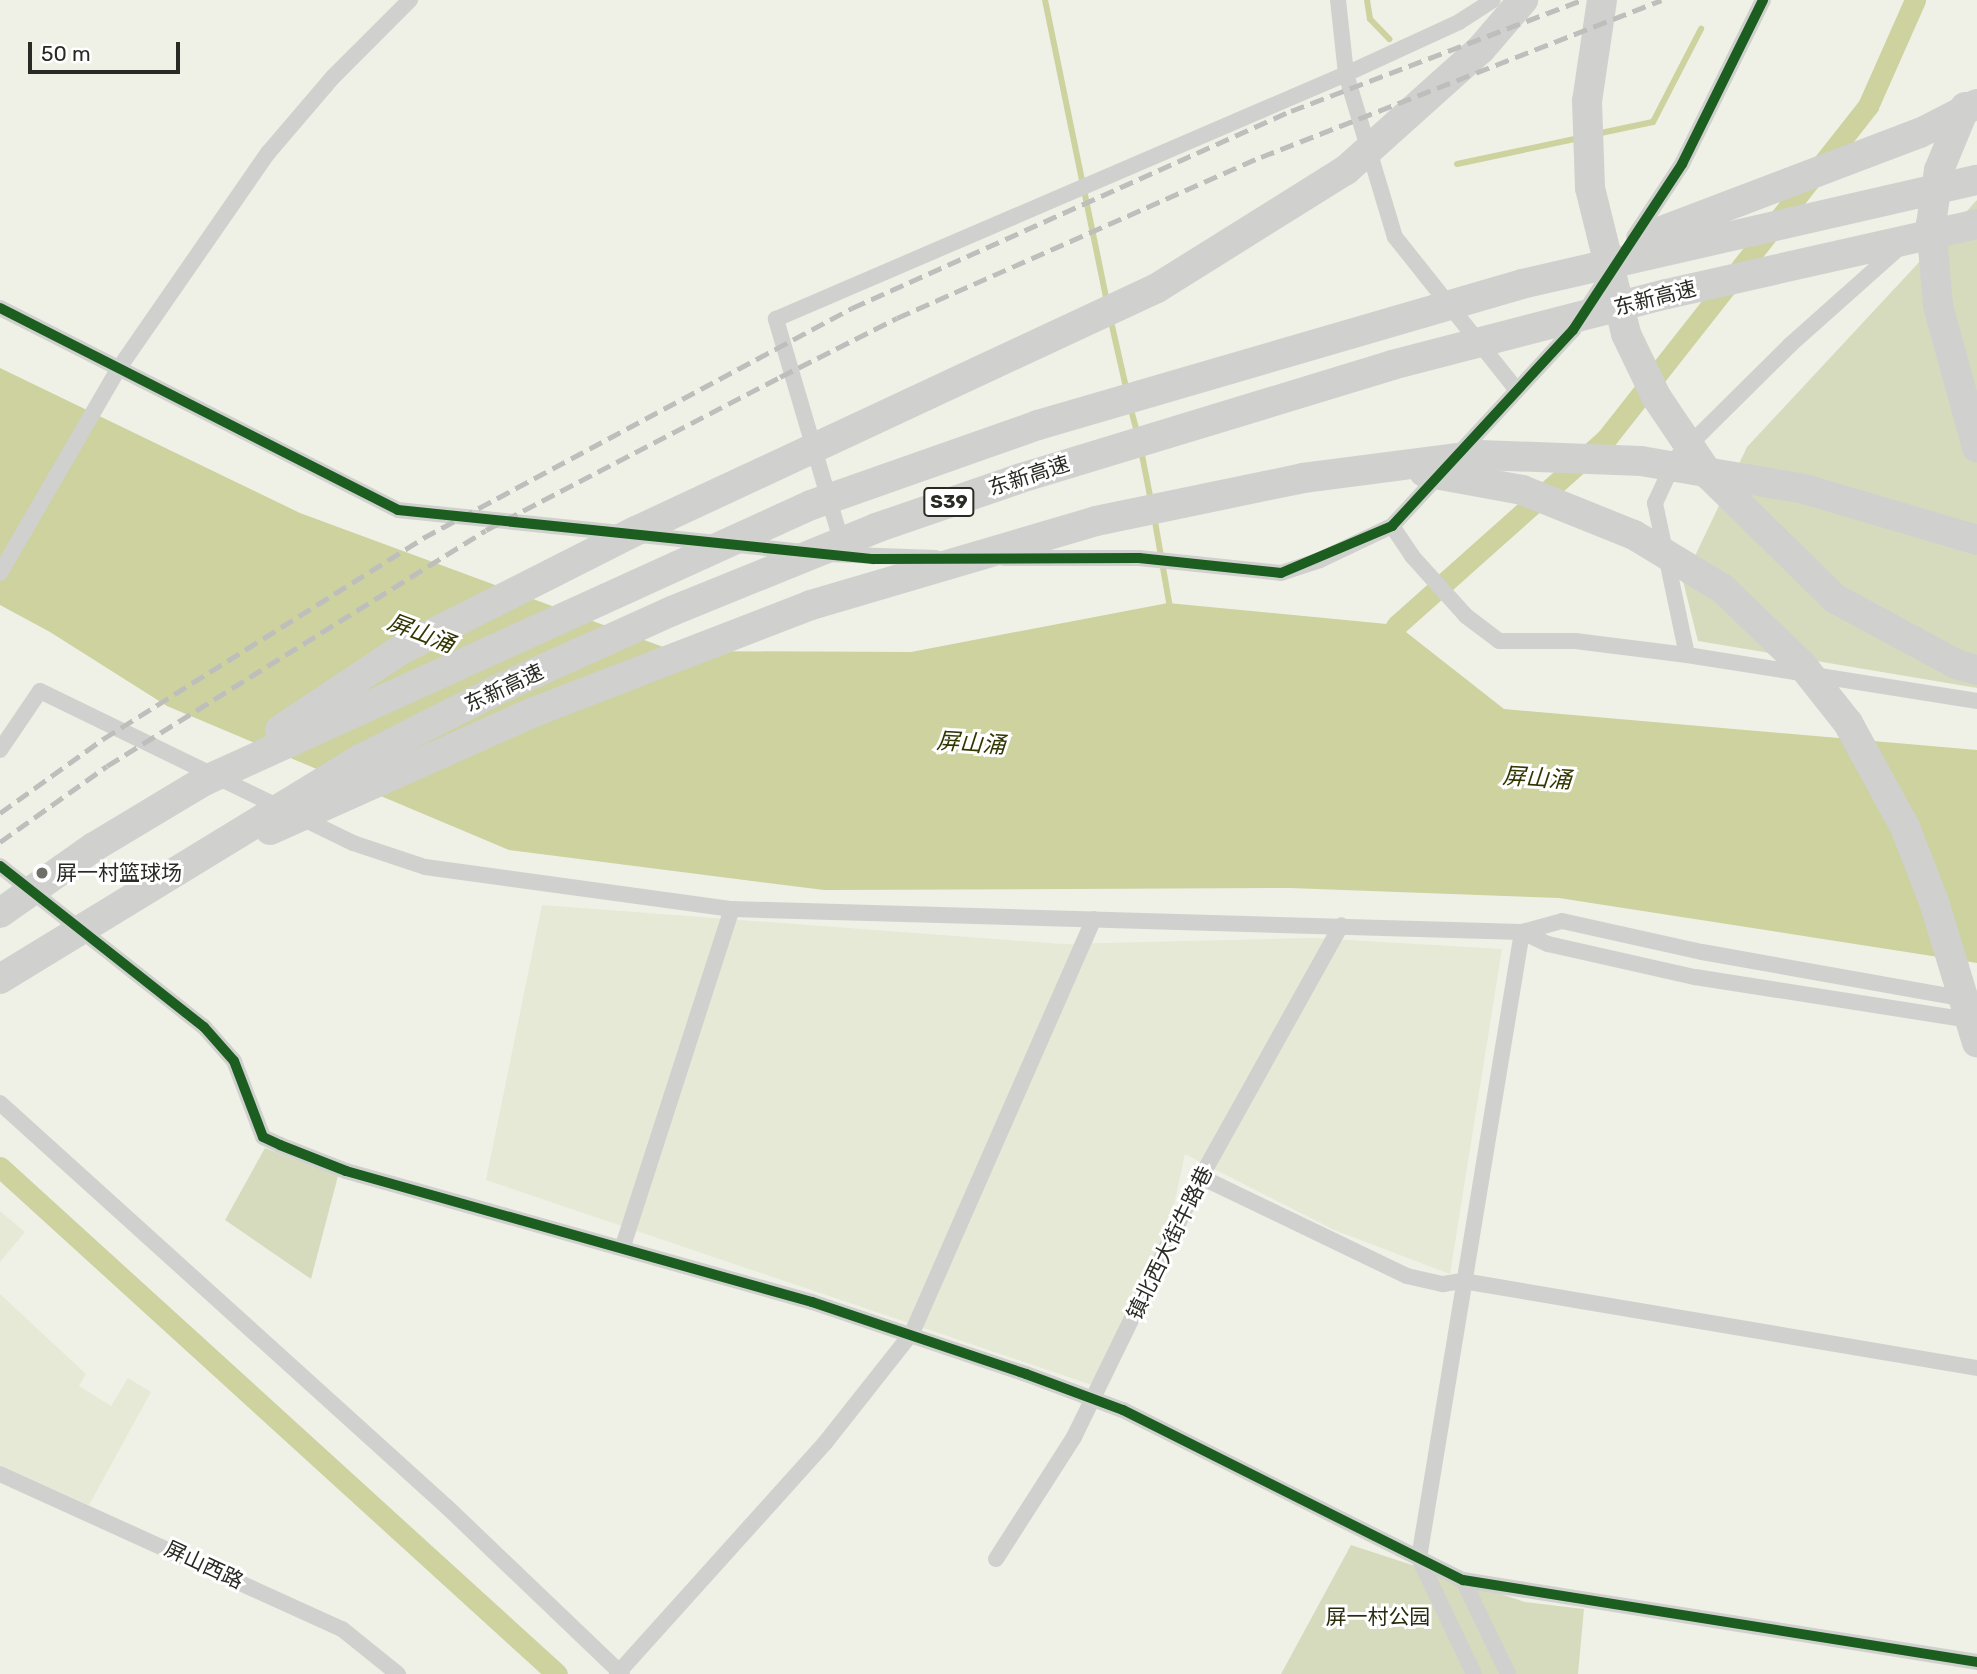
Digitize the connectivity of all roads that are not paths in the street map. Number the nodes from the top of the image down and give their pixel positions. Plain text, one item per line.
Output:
1 (410, 0) edge
2 (1338, 0) edge
3 (1493, 0) edge
4 (1522, 0) edge
5 (1602, 0) edge
6 (1763, 0) edge
7 (1346, 74) junction
8 (1977, 85) edge
9 (1977, 104) edge
10 (1977, 178) edge
11 (1977, 224) edge
12 (1522, 284) junction
13 (0, 308) edge
14 (119, 368) junction
15 (1516, 390) junction
16 (1977, 448) edge
17 (1368, 468) junction
18 (1392, 526) junction
19 (1977, 540) edge
20 (846, 556) junction
21 (0, 573) edge
22 (1687, 654) junction
23 (1977, 670) edge
24 (1977, 701) edge
25 (0, 750) edge
26 (204, 781) junction
27 (0, 866) edge
28 (176, 868) junction
29 (732, 909) junction
30 (0, 913) edge
31 (1094, 919) junction
32 (1341, 925) junction
33 (1522, 932) junction
34 (0, 979) edge
35 (1977, 1001) edge
36 (1977, 1021) edge
37 (1977, 1043) edge
38 (0, 1103) edge
39 (1201, 1177) junction
40 (622, 1246) junction
41 (1463, 1281) junction
42 (912, 1333) junction
43 (1977, 1368) edge
44 (1093, 1399) junction
45 (0, 1474) edge
46 (1419, 1558) junction
47 (996, 1559) dead end
48 (1463, 1580) junction
49 (1977, 1661) edge
50 (620, 1672) edge
51 (398, 1674) edge
52 (1474, 1674) edge
53 (1508, 1674) edge

1 - 14 street
2 - 7 street
3 - 7 street
4 - 26 highway
5 - 23 highway
6 - 15 street
7 - 15 street
7 - 20 street
8 - 16 highway
9 - 12 highway
10 - 12 highway, 东新高速 / S39
10 - 22 street
11 - 28 highway, 东新高速 / S39
12 - 26 highway, 东新高速 / S39
13 - 14 street
14 - 20 street
14 - 21 street
15 - 18 street
17 - 19 highway
17 - 28 highway
17 - 37 highway
18 - 20 street
18 - 22 street
22 - 24 street
25 - 29 street
26 - 30 highway, 东新高速 / S39
27 - 40 street
28 - 34 highway, 东新高速 / S39
29 - 31 street
29 - 40 street
31 - 32 street
31 - 42 street
32 - 33 street
32 - 39 street, 镇北西大街牛路巷
33 - 35 street
33 - 36 street
33 - 41 street
38 - 50 street
39 - 41 street
39 - 44 street, 镇北西大街牛路巷
40 - 42 street
41 - 43 street
41 - 46 street
42 - 44 street
42 - 50 street
44 - 46 street
44 - 47 street, 镇北西大街牛路巷
45 - 51 street, 屏山西路
46 - 48 street
46 - 52 street
48 - 49 street
48 - 53 street

